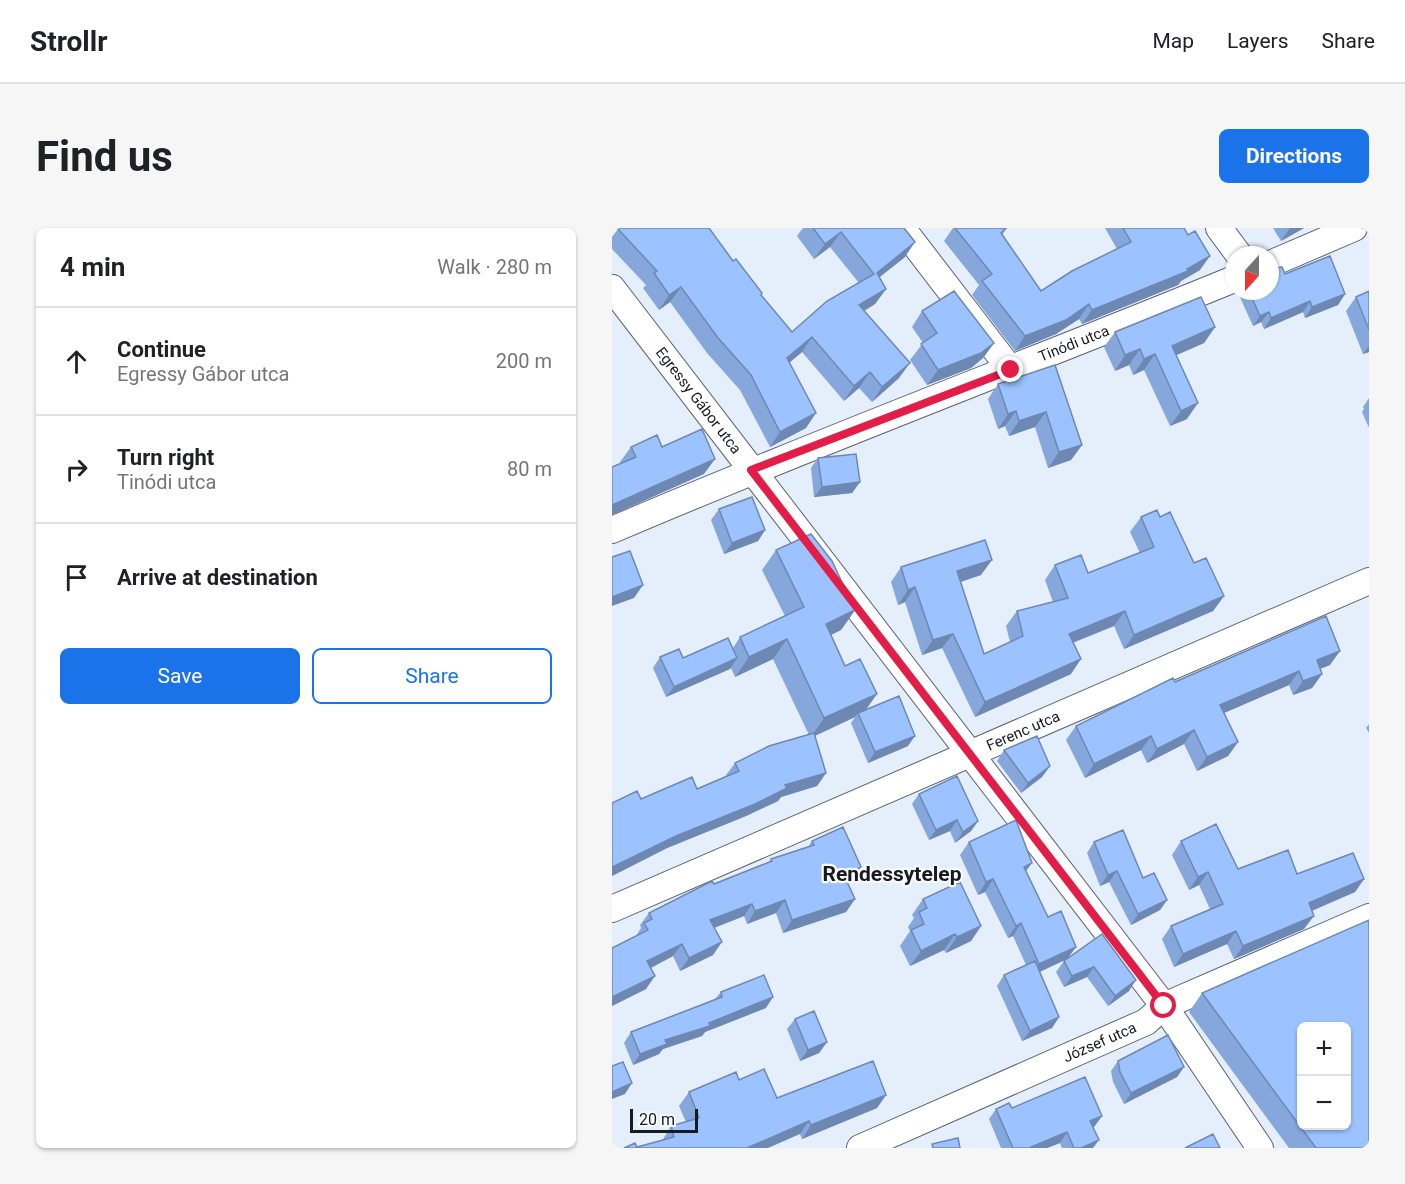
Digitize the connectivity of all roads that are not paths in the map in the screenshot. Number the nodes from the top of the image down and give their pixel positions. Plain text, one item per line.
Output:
1 (902, 228) edge
2 (1219, 228) edge
3 (1354, 228) edge
4 (1232, 246) edge
5 (1279, 260) edge
6 (1225, 283) edge
7 (612, 288) edge
8 (1011, 370) junction
9 (751, 470) junction
10 (612, 530) edge
11 (1369, 581) edge
12 (970, 752) junction
13 (612, 909) edge
14 (1369, 917) edge
15 (1164, 1006) junction
16 (860, 1148) edge
17 (1260, 1148) edge

1 - 8 street
2 - 4 street
3 - 5 street
6 - 8 street, Tinódi utca
7 - 9 street, Egressy Gábor utca
8 - 9 street, Tinódi utca
9 - 10 street, Tinódi utca
9 - 12 street, Egressy Gábor utca
11 - 12 street, Ferenc utca
12 - 13 street, Ferenc utca
12 - 15 street, Egressy Gábor utca
14 - 15 street, József utca
15 - 16 street, József utca
15 - 17 street, Egressy Gábor utca

